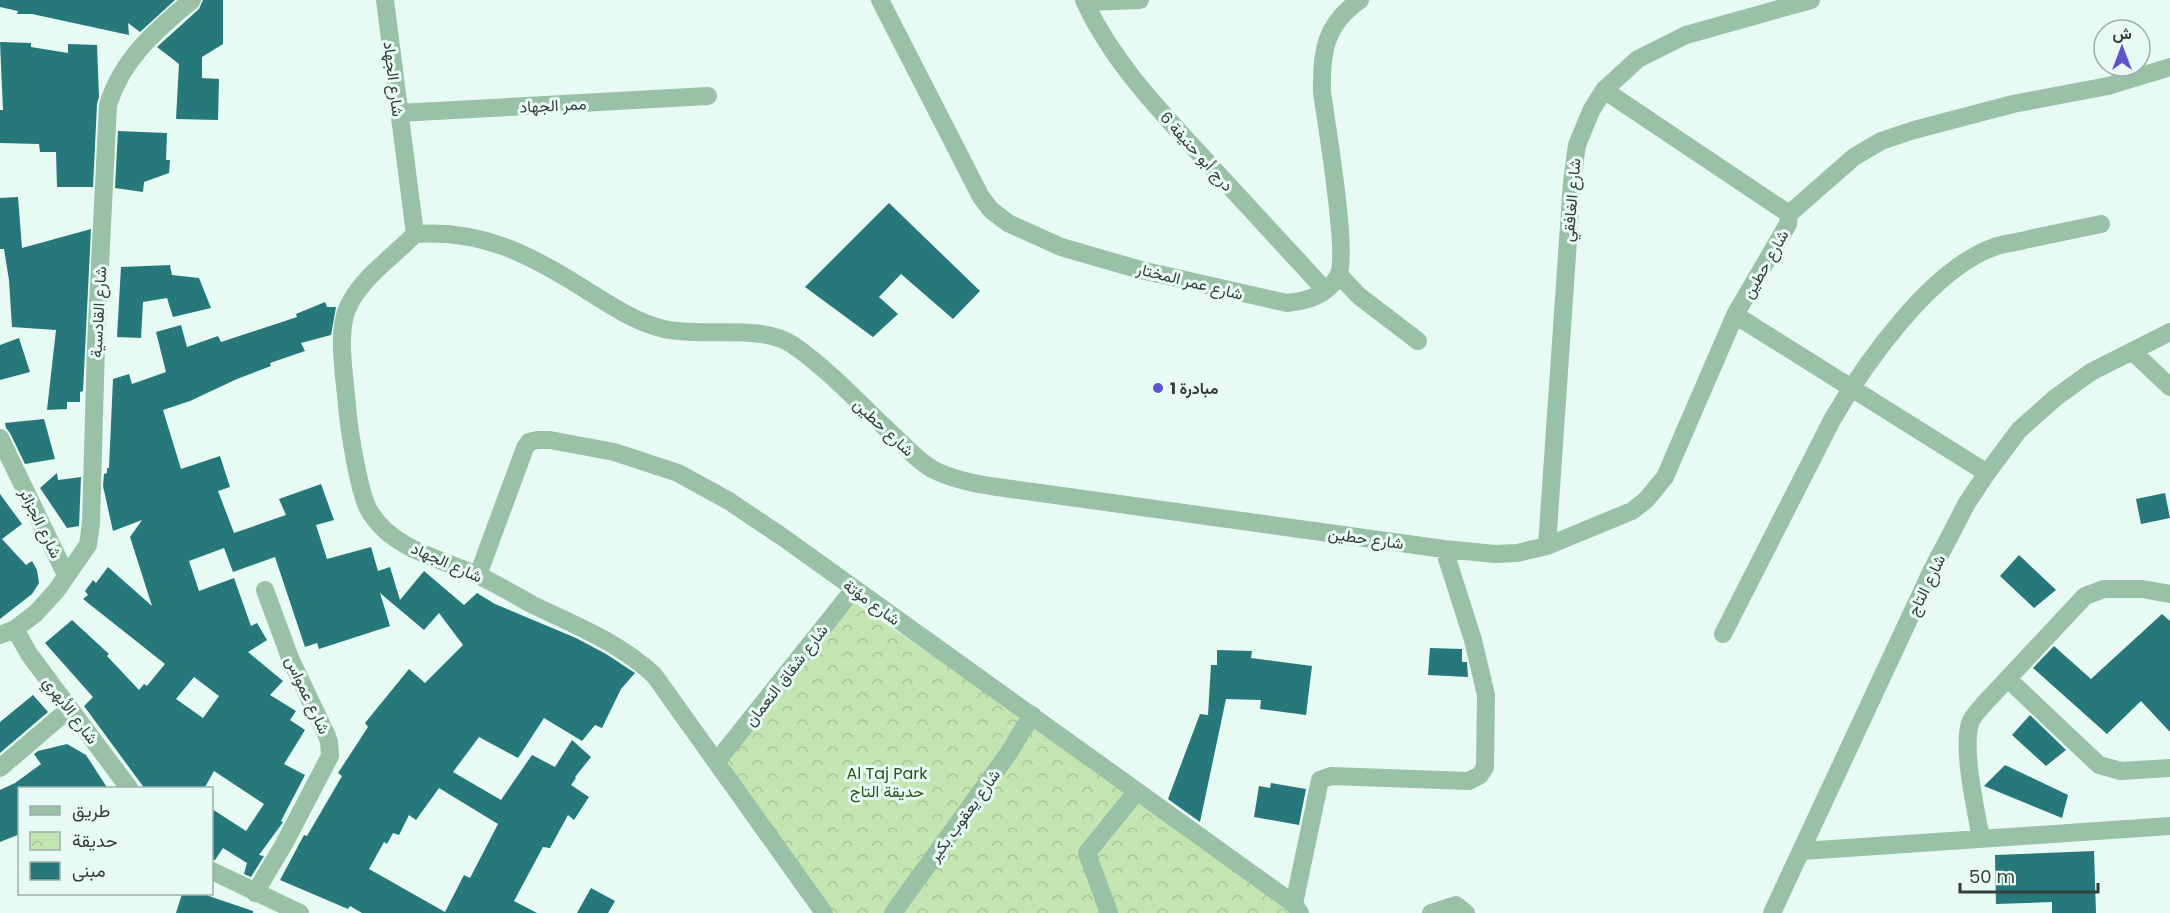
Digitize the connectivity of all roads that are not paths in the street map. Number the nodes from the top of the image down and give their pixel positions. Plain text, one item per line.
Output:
1 (192, 0) edge
2 (385, 0) edge
3 (880, 0) edge
4 (1140, 0) edge
5 (1360, 0) edge
6 (1810, 0) edge
7 (1085, 1) edge
8 (2170, 67) edge
9 (1604, 90) junction
10 (708, 96) dead end
11 (399, 113) junction
12 (1789, 214) junction
13 (2101, 224) dead end
14 (414, 234) junction
15 (1339, 275) junction
16 (1325, 290) junction
17 (1735, 315) junction
18 (2170, 332) edge
19 (1418, 341) dead end
20 (2132, 351) junction
21 (2170, 387) edge
22 (1851, 388) junction
23 (0, 438) edge
24 (1987, 473) junction
25 (1547, 546) junction
26 (1444, 549) junction
27 (66, 575) junction
28 (478, 575) junction
29 (854, 589) junction
30 (265, 590) dead end
31 (2170, 594) edge
32 (8, 632) edge
33 (1723, 634) dead end
34 (2008, 679) junction
35 (69, 709) junction
36 (1032, 715) junction
37 (717, 761) junction
38 (0, 768) edge
39 (2170, 768) edge
40 (128, 787) edge
41 (1137, 792) junction
42 (2170, 826) edge
43 (1981, 839) junction
44 (1803, 851) junction
45 (213, 871) edge
46 (255, 892) junction
47 (1297, 909) edge
48 (300, 913) edge
49 (824, 913) edge
50 (893, 913) edge
51 (1109, 913) edge
52 (1431, 913) edge
53 (1466, 913) edge
54 (1772, 913) edge

1 - 27 street, شارع القادسية
2 - 11 street, شارع الجهاد
3 - 16 street, شارع عمر المختار
4 - 7 street
5 - 15 street
6 - 9 street, شارع الغافقي
7 - 16 street, درج أبو حنيفة 6
8 - 12 street, شارع حطين
9 - 12 street
9 - 25 street, شارع الغافقي
10 - 11 street, ممر الجهاد
11 - 14 street, شارع الجهاد
12 - 17 street, شارع حطين
13 - 22 street
14 - 26 street, شارع حطين
14 - 28 street, شارع الجهاد
15 - 16 street, شارع عمر المختار
15 - 19 street
17 - 22 street
17 - 25 street, شارع حطين
18 - 20 street, شارع التاج
20 - 21 street
20 - 24 street, شارع التاج
22 - 24 street
22 - 33 street
23 - 27 street, شارع الجزائر
24 - 44 street, شارع التاج
25 - 26 street, شارع حطين
26 - 47 street
27 - 32 street, شارع القادسية
28 - 29 street, شارع مؤتة
28 - 37 street, شارع الجهاد
29 - 36 street, شارع مؤتة
29 - 37 street, شارع شقاق النعمان
30 - 46 street, شارع عمواس
31 - 34 street
32 - 35 street, شارع الأبهري
34 - 39 street
34 - 43 street
35 - 38 street
35 - 40 street, شارع الأبهري
36 - 41 street, شارع مؤتة
36 - 50 street, شارع يعقوب بكير
37 - 49 street, شارع الجهاد
41 - 47 street, شارع مؤتة
41 - 51 street
42 - 43 street
43 - 44 street
44 - 54 street, شارع التاج
45 - 46 street
46 - 48 street
52 - 53 street

